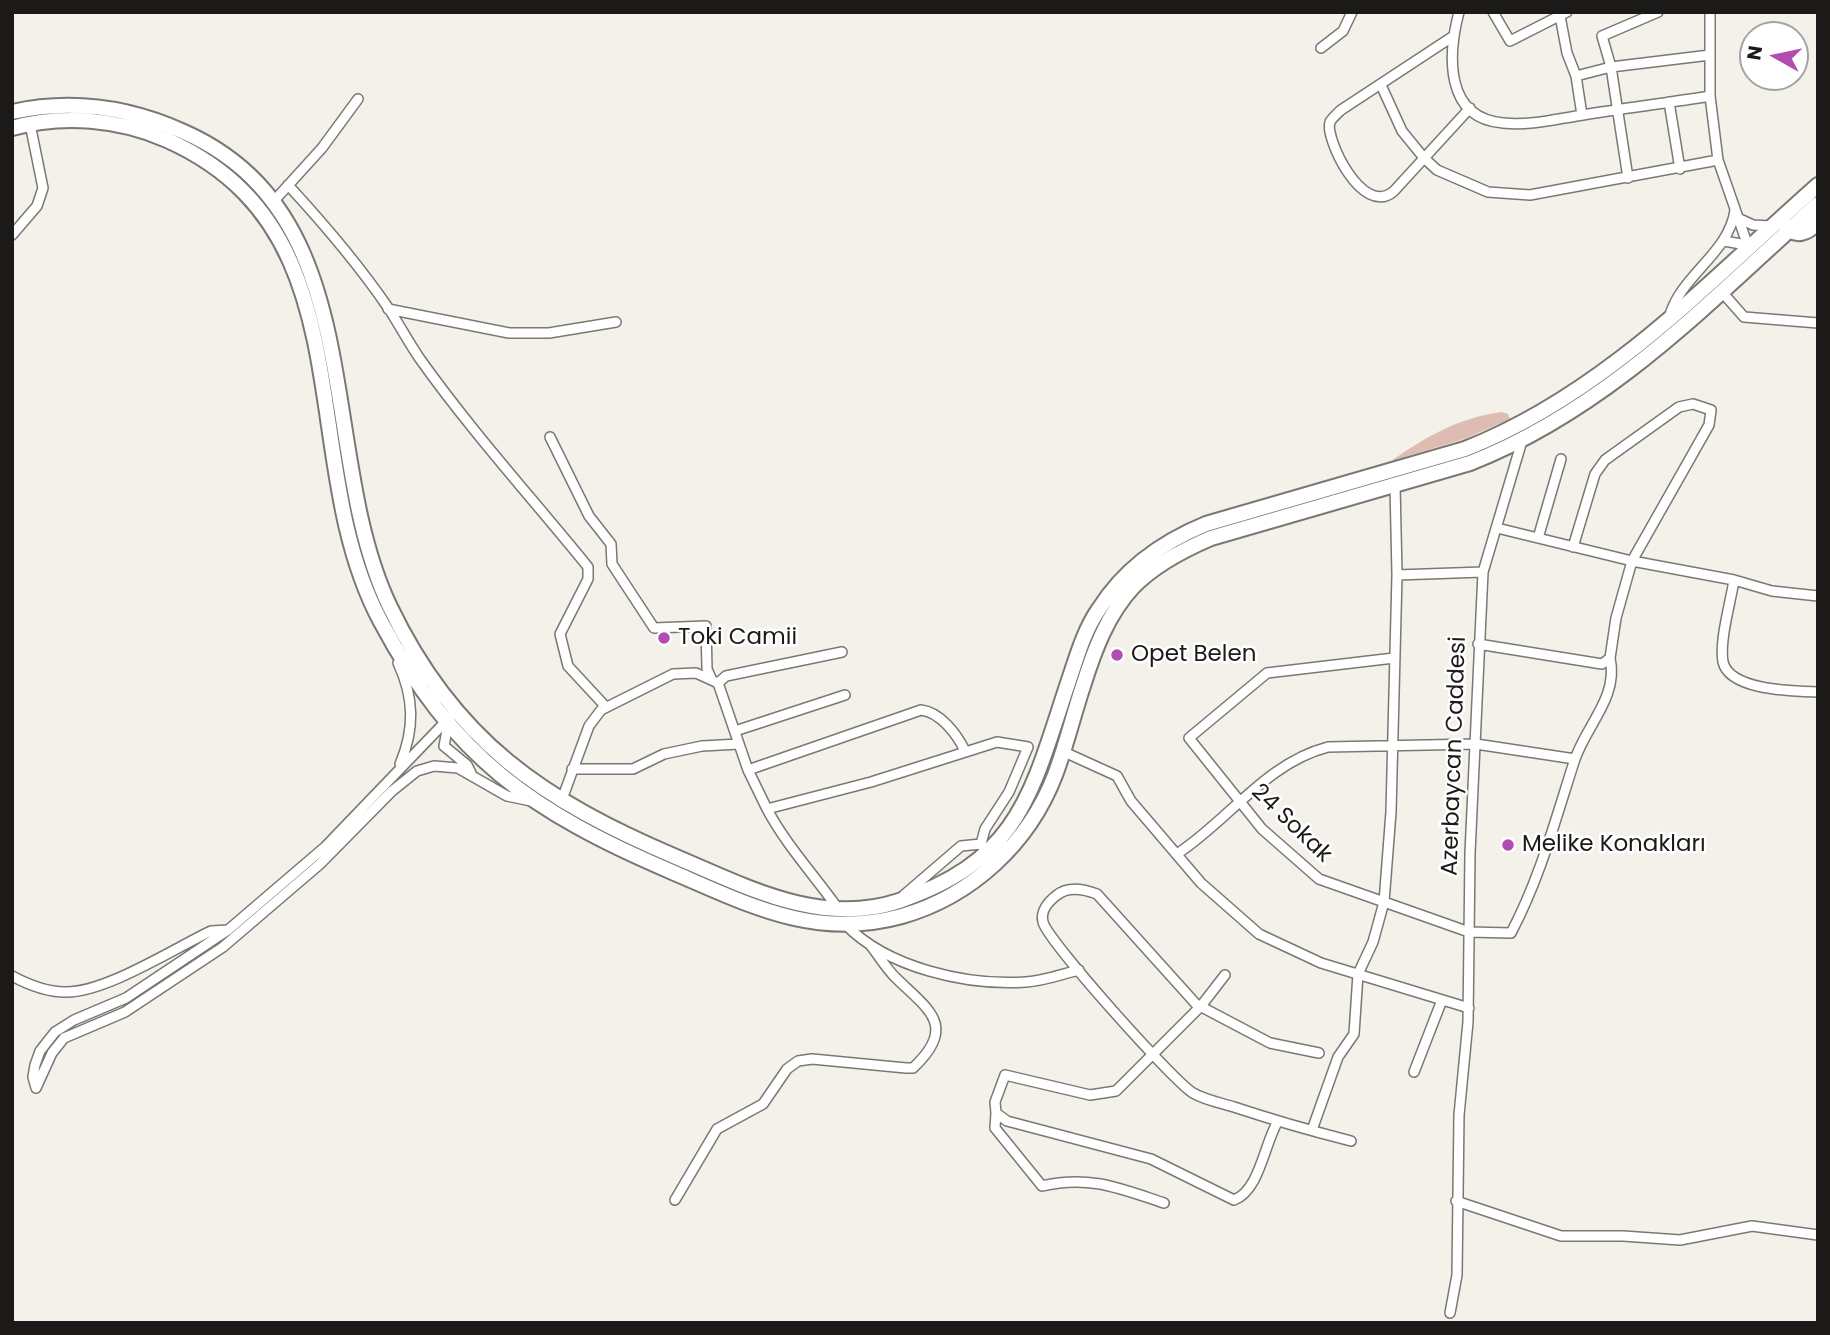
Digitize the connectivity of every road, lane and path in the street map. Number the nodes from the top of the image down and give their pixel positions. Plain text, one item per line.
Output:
1 (1352, 12) edge
2 (1459, 12) edge
3 (1493, 12) edge
4 (1658, 12) edge
5 (1710, 12) edge
6 (1564, 14) edge
7 (1452, 37) junction
8 (1321, 48) dead end
9 (1710, 55) junction
10 (1611, 67) junction
11 (1576, 76) junction
12 (1381, 85) junction
13 (1710, 96) junction
14 (358, 99) dead end
15 (1669, 102) junction
16 (1470, 108) junction
17 (1617, 110) junction
18 (12, 112) edge
19 (1581, 115) junction
20 (30, 124) junction
21 (12, 128) edge
22 (1424, 158) junction
23 (1718, 160) junction
24 (1680, 169) junction
25 (1628, 178) junction
26 (288, 185) junction
27 (1818, 185) edge
28 (269, 197) junction
29 (1818, 204) edge
30 (1736, 208) junction
31 (1741, 219) junction
32 (1818, 222) edge
33 (1780, 225) junction
34 (12, 235) edge
35 (1724, 241) junction
36 (1751, 251) junction
37 (1722, 292) junction
38 (388, 309) junction
39 (1668, 318) junction
40 (616, 322) dead end
41 (1818, 323) edge
42 (550, 437) dead end
43 (1522, 441) junction
44 (1561, 459) dead end
45 (1395, 485) junction
46 (1497, 528) junction
47 (1538, 538) junction
48 (1573, 547) junction
49 (1632, 561) junction
50 (1483, 572) junction
51 (1397, 575) junction
52 (1734, 580) junction
53 (1818, 596) edge
54 (1478, 645) junction
55 (842, 652) dead end
56 (399, 654) junction
57 (1394, 658) junction
58 (1610, 658) junction
59 (715, 681) junction
60 (1818, 692) edge
61 (845, 695) dead end
62 (607, 707) junction
63 (450, 718) junction
64 (735, 731) junction
65 (739, 744) junction
66 (1391, 744) junction
67 (1476, 744) junction
68 (965, 751) junction
69 (1062, 751) junction
70 (1575, 759) junction
71 (572, 769) junction
72 (397, 770) junction
73 (748, 770) junction
74 (471, 774) junction
75 (533, 802) junction
76 (561, 802) junction
77 (1240, 804) junction
78 (766, 809) junction
79 (988, 854) junction
80 (1177, 854) junction
81 (897, 901) junction
82 (1384, 902) junction
83 (839, 910) junction
84 (845, 924) junction
85 (228, 930) junction
86 (1469, 932) junction
87 (239, 934) junction
88 (871, 946) junction
89 (1079, 970) junction
90 (1358, 974) junction
91 (1225, 975) dead end
92 (12, 976) edge
93 (1441, 1000) junction
94 (1201, 1006) junction
95 (1469, 1008) junction
96 (1319, 1054) dead end
97 (1153, 1056) junction
98 (1414, 1072) dead end
99 (996, 1113) junction
100 (1278, 1121) junction
101 (1312, 1130) junction
102 (1351, 1141) dead end
103 (675, 1200) dead end
104 (1456, 1201) junction
105 (1164, 1203) dead end
106 (1818, 1235) edge
107 (1450, 1313) dead end

1 - 8 street
2 - 7 street
3 - 6 street
4 - 10 street
5 - 9 street
6 - 11 street
7 - 12 street
7 - 16 street
9 - 10 street
9 - 13 street
10 - 11 street
10 - 17 street
11 - 19 street
12 - 22 street
12 - 22 street
13 - 15 street
13 - 23 street
14 - 26 street
15 - 17 street
15 - 24 street
16 - 19 street
16 - 22 street
17 - 19 street
17 - 25 street
18 - 28 highway
20 - 21 highway
20 - 34 street
20 - 56 highway
22 - 25 street
23 - 24 street
23 - 30 street
24 - 25 street
26 - 28 street
26 - 38 street
27 - 33 highway
28 - 63 highway
29 - 33 highway
30 - 31 street
30 - 35 street
31 - 33 street
31 - 36 street
32 - 33 highway
33 - 36 highway
35 - 36 street
35 - 39 street
36 - 37 highway
36 - 39 highway
37 - 41 street
37 - 43 highway
38 - 40 street
38 - 62 street
39 - 79 highway
42 - 59 street
43 - 45 highway
43 - 46 street, Azerbaycan Caddesi
44 - 47 street
45 - 51 street
45 - 69 highway
46 - 47 street
46 - 50 street, Azerbaycan Caddesi
47 - 48 street
48 - 49 street
48 - 49 street
49 - 52 street
49 - 58 street
50 - 51 street
50 - 54 street, Azerbaycan Caddesi
51 - 57 street
52 - 53 street
52 - 60 street
54 - 58 street
54 - 67 street, Azerbaycan Caddesi
55 - 59 street
56 - 63 highway
56 - 72 street
57 - 66 street
57 - 77 street, 24 Sokak
58 - 70 street
59 - 62 street
59 - 64 street
61 - 64 street
62 - 71 street
63 - 72 street
63 - 74 street
63 - 75 highway
63 - 76 highway
64 - 65 street
65 - 71 street
65 - 73 street
66 - 67 street
66 - 77 street
66 - 82 street
67 - 70 street
67 - 86 street, Azerbaycan Caddesi
68 - 73 street
68 - 78 street
68 - 79 street
69 - 79 highway
69 - 80 street
70 - 86 street, 24 Sokak
71 - 76 street
72 - 85 street
73 - 78 street
74 - 75 street
74 - 87 street
75 - 84 highway
76 - 83 highway
77 - 80 street
77 - 82 street, 24 Sokak
78 - 83 street
79 - 81 highway
79 - 81 street
79 - 84 highway
80 - 90 street
81 - 83 highway
82 - 86 street, 24 Sokak
82 - 90 street
84 - 88 street
85 - 87 street
85 - 87 street
85 - 92 street
86 - 95 street, Azerbaycan Caddesi
88 - 89 street
88 - 103 street
89 - 94 street
89 - 97 street
90 - 93 street
90 - 101 street
91 - 94 street
93 - 95 street
93 - 98 street
94 - 96 street
94 - 97 street
95 - 104 street, Azerbaycan Caddesi
97 - 99 street
97 - 100 street
99 - 100 street
99 - 105 street
100 - 101 street
101 - 102 street
104 - 106 street
104 - 107 street, Azerbaycan Caddesi

